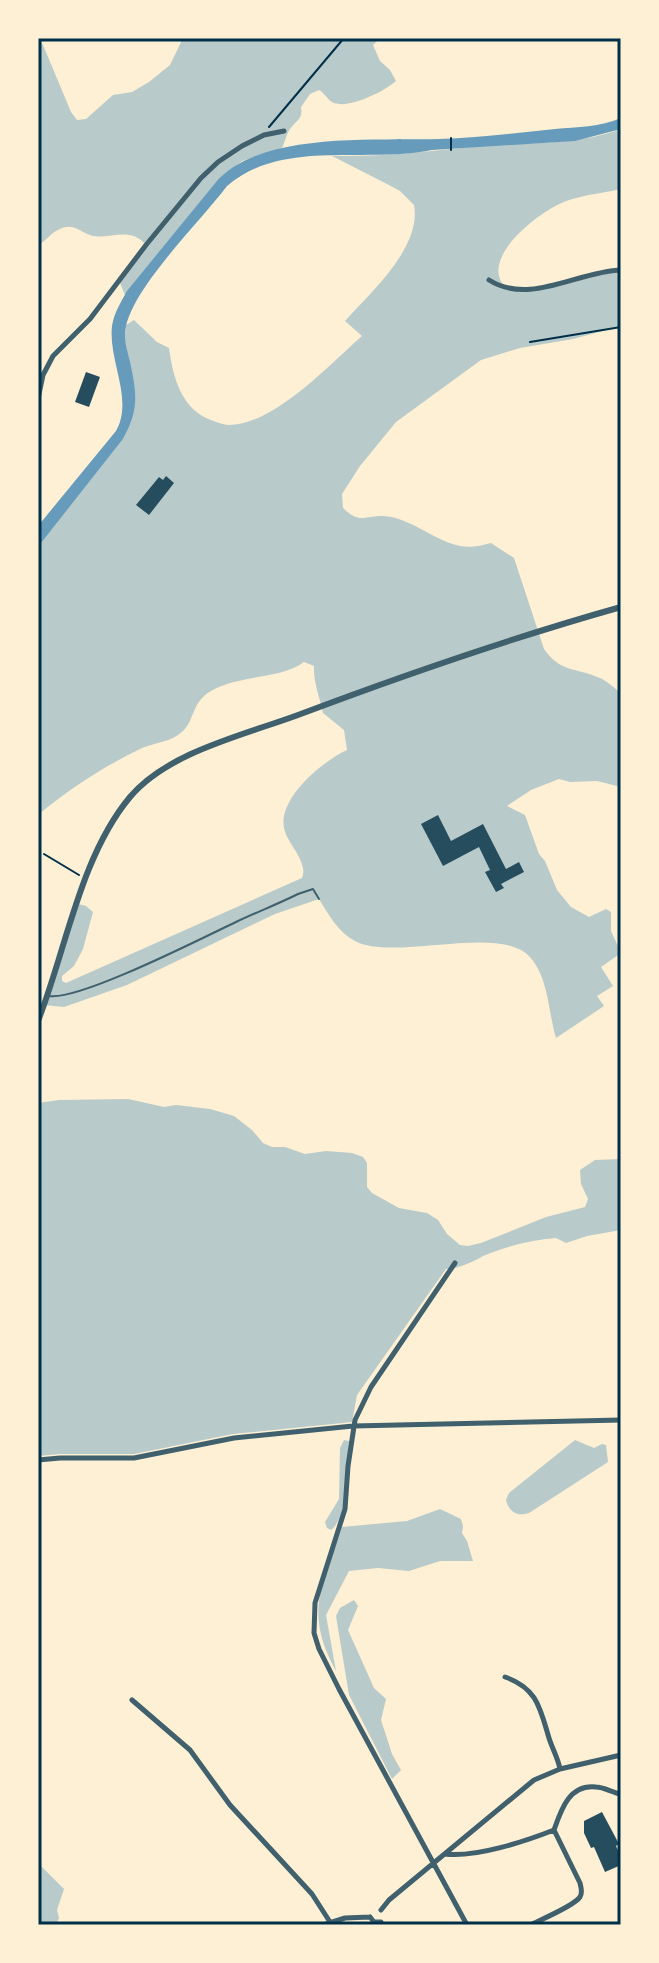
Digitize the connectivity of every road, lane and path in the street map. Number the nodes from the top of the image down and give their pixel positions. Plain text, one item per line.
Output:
1 (344, 38) edge
2 (284, 131) dead end
3 (264, 135) junction
4 (451, 138) dead end
5 (451, 150) dead end
6 (621, 270) edge
7 (489, 280) dead end
8 (621, 327) edge
9 (530, 342) dead end
10 (38, 399) edge
11 (621, 607) edge
12 (44, 854) dead end
13 (87, 880) junction
14 (319, 899) dead end
15 (48, 996) junction
16 (38, 1021) edge
17 (455, 1263) dead end
18 (621, 1420) edge
19 (353, 1426) junction
20 (38, 1460) edge
21 (505, 1677) dead end
22 (132, 1700) dead end
23 (621, 1755) edge
24 (560, 1769) junction
25 (621, 1794) edge
26 (554, 1830) junction
27 (445, 1854) junction
28 (435, 1863) junction
29 (381, 1910) junction
30 (370, 1917) junction
31 (330, 1922) junction
32 (382, 1923) edge
33 (534, 1924) edge
34 (323, 1925) edge
35 (467, 1925) edge

1 - 3 path
2 - 3 street
3 - 10 street
4 - 5 path
6 - 7 street
8 - 9 path
11 - 13 street
12 - 13 path
13 - 15 street
14 - 15 lane
15 - 16 street
17 - 19 street
18 - 19 street
19 - 20 street
19 - 28 street
21 - 24 street
22 - 31 street
23 - 24 street
24 - 27 street
25 - 26 street
26 - 27 street
26 - 33 street
27 - 28 street
28 - 29 street
28 - 35 street
29 - 30 street
29 - 32 street
30 - 31 street
30 - 32 street
31 - 34 street

